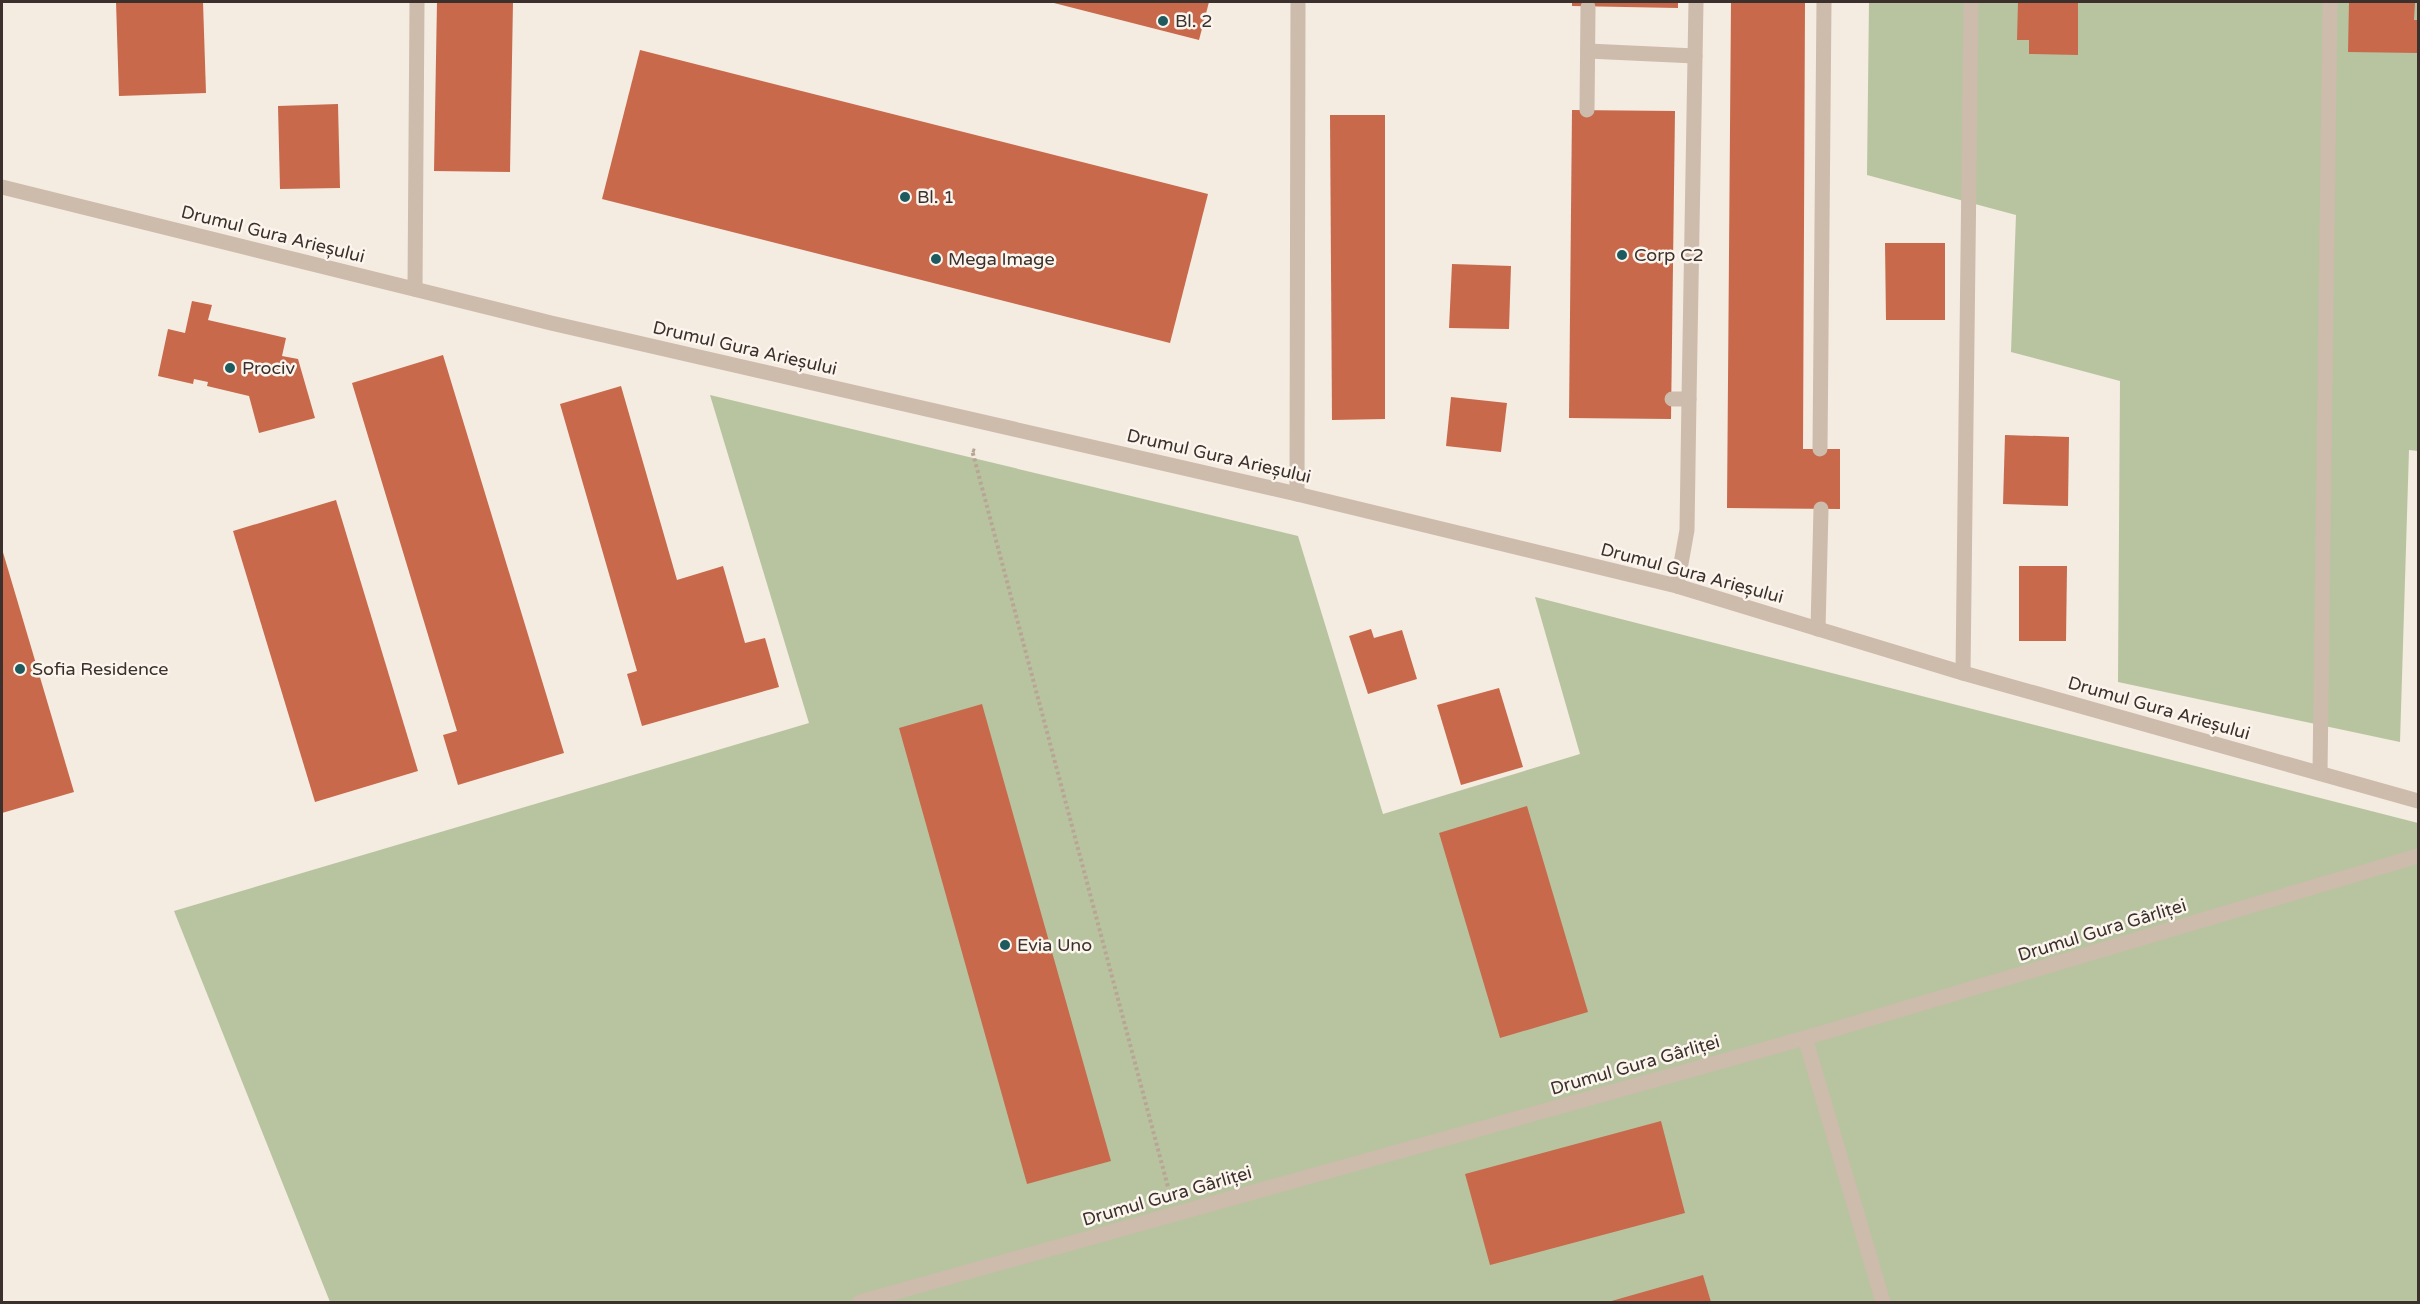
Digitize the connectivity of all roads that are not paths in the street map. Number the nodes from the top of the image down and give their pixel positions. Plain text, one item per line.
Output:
1 (417, 2) edge
2 (1298, 2) edge
3 (1696, 2) edge
4 (1824, 2) edge
5 (1971, 2) edge
6 (2330, 2) edge
7 (1588, 6) dead end
8 (1588, 51) junction
9 (1695, 56) junction
10 (1587, 110) dead end
11 (2, 187) edge
12 (415, 289) junction
13 (1672, 399) dead end
14 (1689, 399) junction
15 (1820, 449) dead end
16 (1297, 494) junction
17 (1821, 509) dead end
18 (1677, 586) junction
19 (1818, 629) junction
20 (1963, 673) junction
21 (2320, 773) junction
22 (2418, 801) edge
23 (2418, 856) edge
24 (1805, 1038) junction
25 (860, 1302) edge
26 (1883, 1302) edge

1 - 12 street
2 - 16 street
3 - 9 street
4 - 15 street
5 - 20 street
6 - 21 street
7 - 8 street
8 - 9 street
8 - 10 street
9 - 14 street
11 - 12 street, Drumul Gura Arieșului
12 - 16 street, Drumul Gura Arieșului
13 - 14 street
14 - 18 street
16 - 18 street, Drumul Gura Arieșului
17 - 19 street
18 - 19 street, Drumul Gura Arieșului
19 - 20 street, Drumul Gura Arieșului
20 - 21 street, Drumul Gura Arieșului
21 - 22 street, Drumul Gura Arieșului
23 - 24 street, Drumul Gura Gârliței
24 - 25 street, Drumul Gura Gârliței
24 - 26 street

